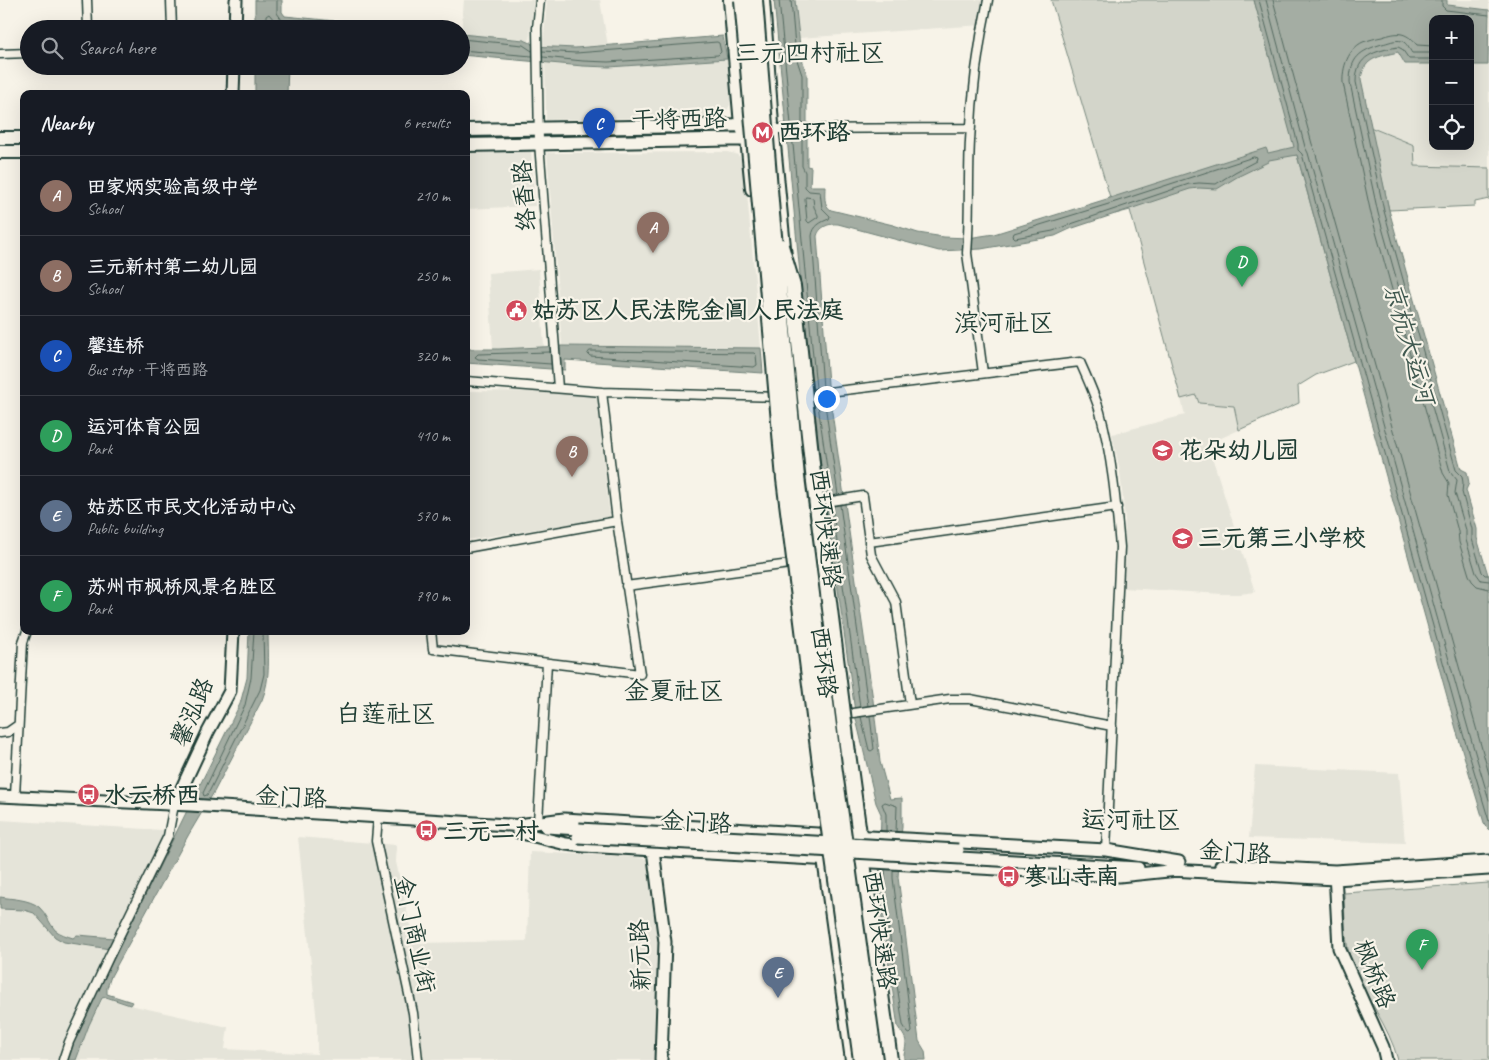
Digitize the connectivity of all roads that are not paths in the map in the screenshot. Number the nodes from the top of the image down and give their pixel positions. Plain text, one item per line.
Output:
1 (87, 0) edge
2 (171, 0) edge
3 (236, 0) edge
4 (540, 0) edge
5 (735, 0) edge
6 (755, 0) edge
7 (764, 0) edge
8 (988, 0) edge
9 (88, 20) edge
10 (172, 20) edge
11 (235, 20) edge
12 (20, 53) edge
13 (0, 54) edge
14 (234, 75) edge
15 (233, 90) edge
16 (971, 128) junction
17 (539, 129) junction
18 (470, 130) edge
19 (751, 130) junction
20 (776, 130) junction
21 (0, 138) edge
22 (20, 138) edge
23 (539, 143) junction
24 (470, 145) edge
25 (0, 152) edge
26 (20, 152) edge
27 (772, 214) junction
28 (788, 288) junction
29 (984, 373) junction
30 (470, 381) edge
31 (558, 388) junction
32 (602, 392) junction
33 (804, 395) junction
34 (771, 398) junction
35 (808, 501) junction
36 (782, 503) junction
37 (1117, 507) junction
38 (617, 521) junction
39 (869, 542) junction
40 (470, 547) edge
41 (790, 564) junction
42 (626, 586) junction
43 (25, 635) edge
44 (232, 635) edge
45 (431, 635) edge
46 (547, 663) junction
47 (910, 704) junction
48 (836, 713) junction
49 (809, 716) junction
50 (18, 726) junction
51 (1112, 726) junction
52 (0, 733) edge
53 (0, 796) edge
54 (14, 796) junction
55 (0, 802) edge
56 (174, 808) junction
57 (378, 820) junction
58 (538, 822) junction
59 (518, 829) junction
60 (825, 834) junction
61 (856, 836) junction
62 (652, 850) junction
63 (1106, 850) junction
64 (827, 860) junction
65 (1489, 861) edge
66 (865, 862) junction
67 (1179, 866) junction
68 (1489, 869) edge
69 (1389, 872) junction
70 (1335, 875) junction
71 (63, 1060) edge
72 (418, 1060) edge
73 (661, 1060) edge
74 (856, 1060) edge
75 (876, 1060) edge
76 (883, 1060) edge
77 (890, 1060) edge
78 (1386, 1060) edge

1 - 9 street
2 - 10 street
3 - 11 main road
4 - 17 street, 络香路
5 - 19 highway
5 - 19 main road, 西环路
5 - 74 highway, 西环快速路, bridge
6 - 27 highway, 西环快速路, bridge
7 - 20 main road, 西环路
8 - 16 street
12 - 13 street
14 - 15 main road
16 - 20 street
16 - 29 street
17 - 18 main road, 干将西路
17 - 19 main road, 干将西路
17 - 23 street, 络香路
19 - 20 main road, 干将西路
19 - 23 main road, 干将西路
19 - 28 main road
19 - 34 main road, 西环路
20 - 28 main road, 西环路
21 - 22 main road
23 - 24 main road, 干将西路
23 - 31 street, 络香路
25 - 26 main road
27 - 61 highway, bridge
27 - 75 highway, 西环快速路, bridge
28 - 33 main road, 西环路
29 - 33 street
29 - 37 street
30 - 31 street
31 - 32 street
32 - 34 street
32 - 38 street
33 - 34 street
33 - 35 main road, 西环路
34 - 36 main road, 西环路
35 - 36 street
35 - 39 street
35 - 48 main road, 西环路
36 - 41 main road, 西环路
37 - 39 street
37 - 51 street
38 - 40 street
38 - 42 street
39 - 47 street
41 - 42 street
41 - 49 main road, 西环路
42 - 46 street
43 - 50 street
44 - 56 main road, 馨泓路
45 - 46 street
46 - 58 street
47 - 48 street
47 - 51 street
48 - 49 street
48 - 61 main road, 西环路
49 - 60 main road, 西环路
50 - 52 street
50 - 54 street
51 - 63 street
53 - 54 main road, 金门路
54 - 56 main road, 金门路
55 - 56 main road, 金门路
56 - 57 main road, 金门路
56 - 71 street
57 - 59 main road, 金门路
57 - 72 street, 金门商业街
58 - 59 main road
58 - 60 main road
59 - 62 main road
59 - 67 main road, 金门路, bridge
60 - 61 main road
60 - 64 highway
61 - 63 main road
61 - 66 highway
62 - 64 main road
62 - 73 main road, 新元路
63 - 67 main road
64 - 66 main road
64 - 74 highway
65 - 69 main road
66 - 67 main road
66 - 76 main road
66 - 77 highway
67 - 70 main road, 金门路
68 - 69 main road
69 - 70 main road, 金门路
70 - 78 main road, 枫桥路

